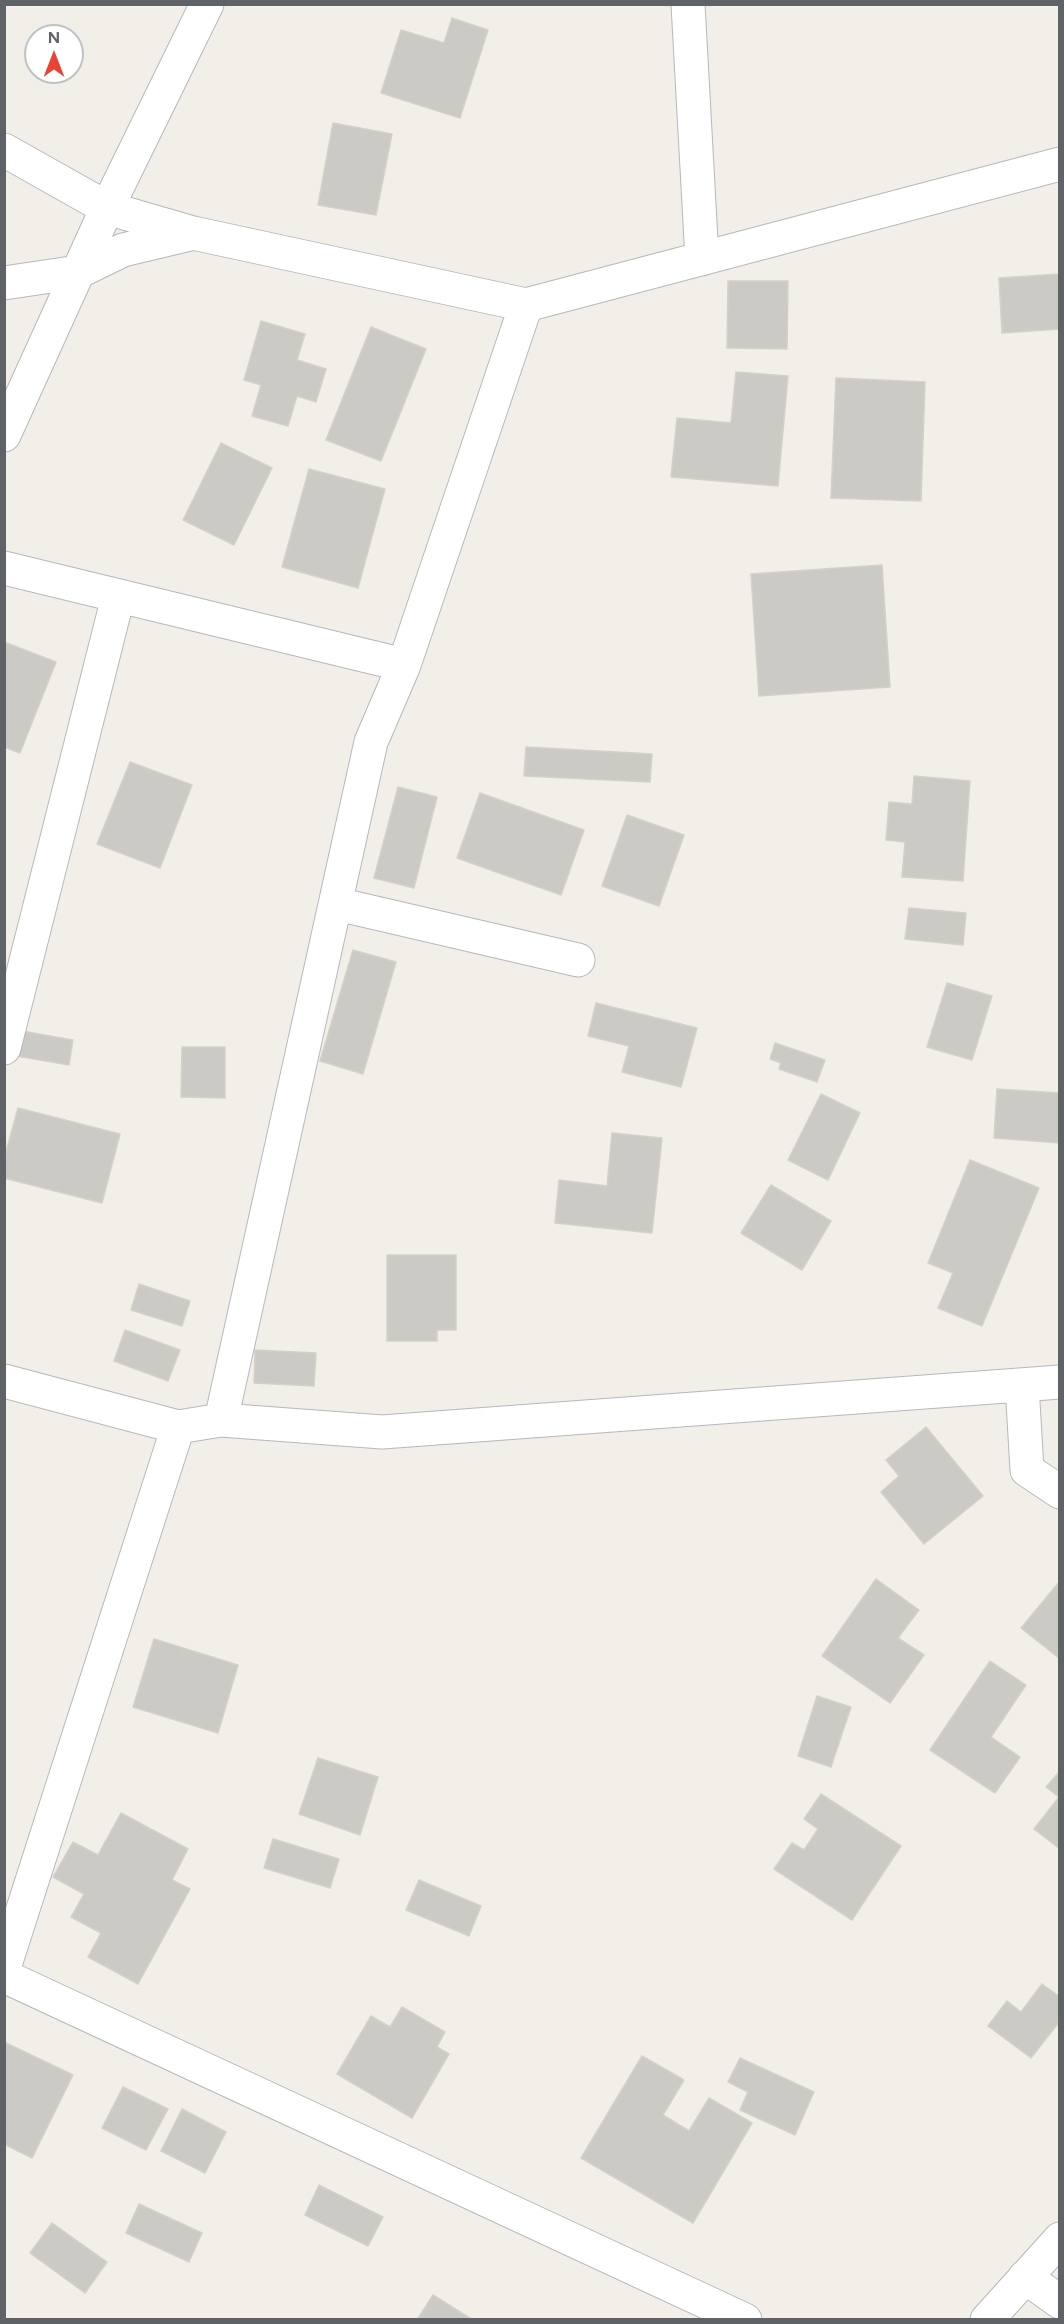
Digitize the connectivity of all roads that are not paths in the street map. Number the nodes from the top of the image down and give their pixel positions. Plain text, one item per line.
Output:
1 (207, 4) edge
2 (688, 4) edge
3 (4, 150) edge
4 (1059, 164) edge
5 (108, 208) junction
6 (193, 234) junction
7 (702, 259) junction
8 (78, 272) junction
9 (4, 283) edge
10 (526, 305) junction
11 (4, 435) edge
12 (4, 568) edge
13 (118, 597) junction
14 (404, 665) junction
15 (337, 904) junction
16 (578, 960) dead end
17 (4, 1048) edge
18 (4, 1381) edge
19 (1059, 1382) edge
20 (1022, 1385) junction
21 (221, 1420) junction
22 (178, 1427) junction
23 (1059, 1492) edge
24 (4, 1968) edge
25 (4, 1976) edge
26 (1059, 2239) edge
27 (1025, 2277) junction
28 (1059, 2302) edge
29 (745, 2319) edge
30 (987, 2319) edge

1 - 5 street
2 - 7 street
3 - 5 street
4 - 7 street
5 - 6 street
5 - 8 street
6 - 8 street
6 - 10 street
7 - 10 street
8 - 9 street
8 - 11 street
10 - 14 street
12 - 13 street
13 - 14 street
13 - 17 street
14 - 15 street
15 - 16 street
15 - 21 street
18 - 22 street
19 - 20 street
20 - 21 street
20 - 23 street
21 - 22 street
22 - 24 street
25 - 29 street
26 - 27 street
27 - 28 street
27 - 30 street

